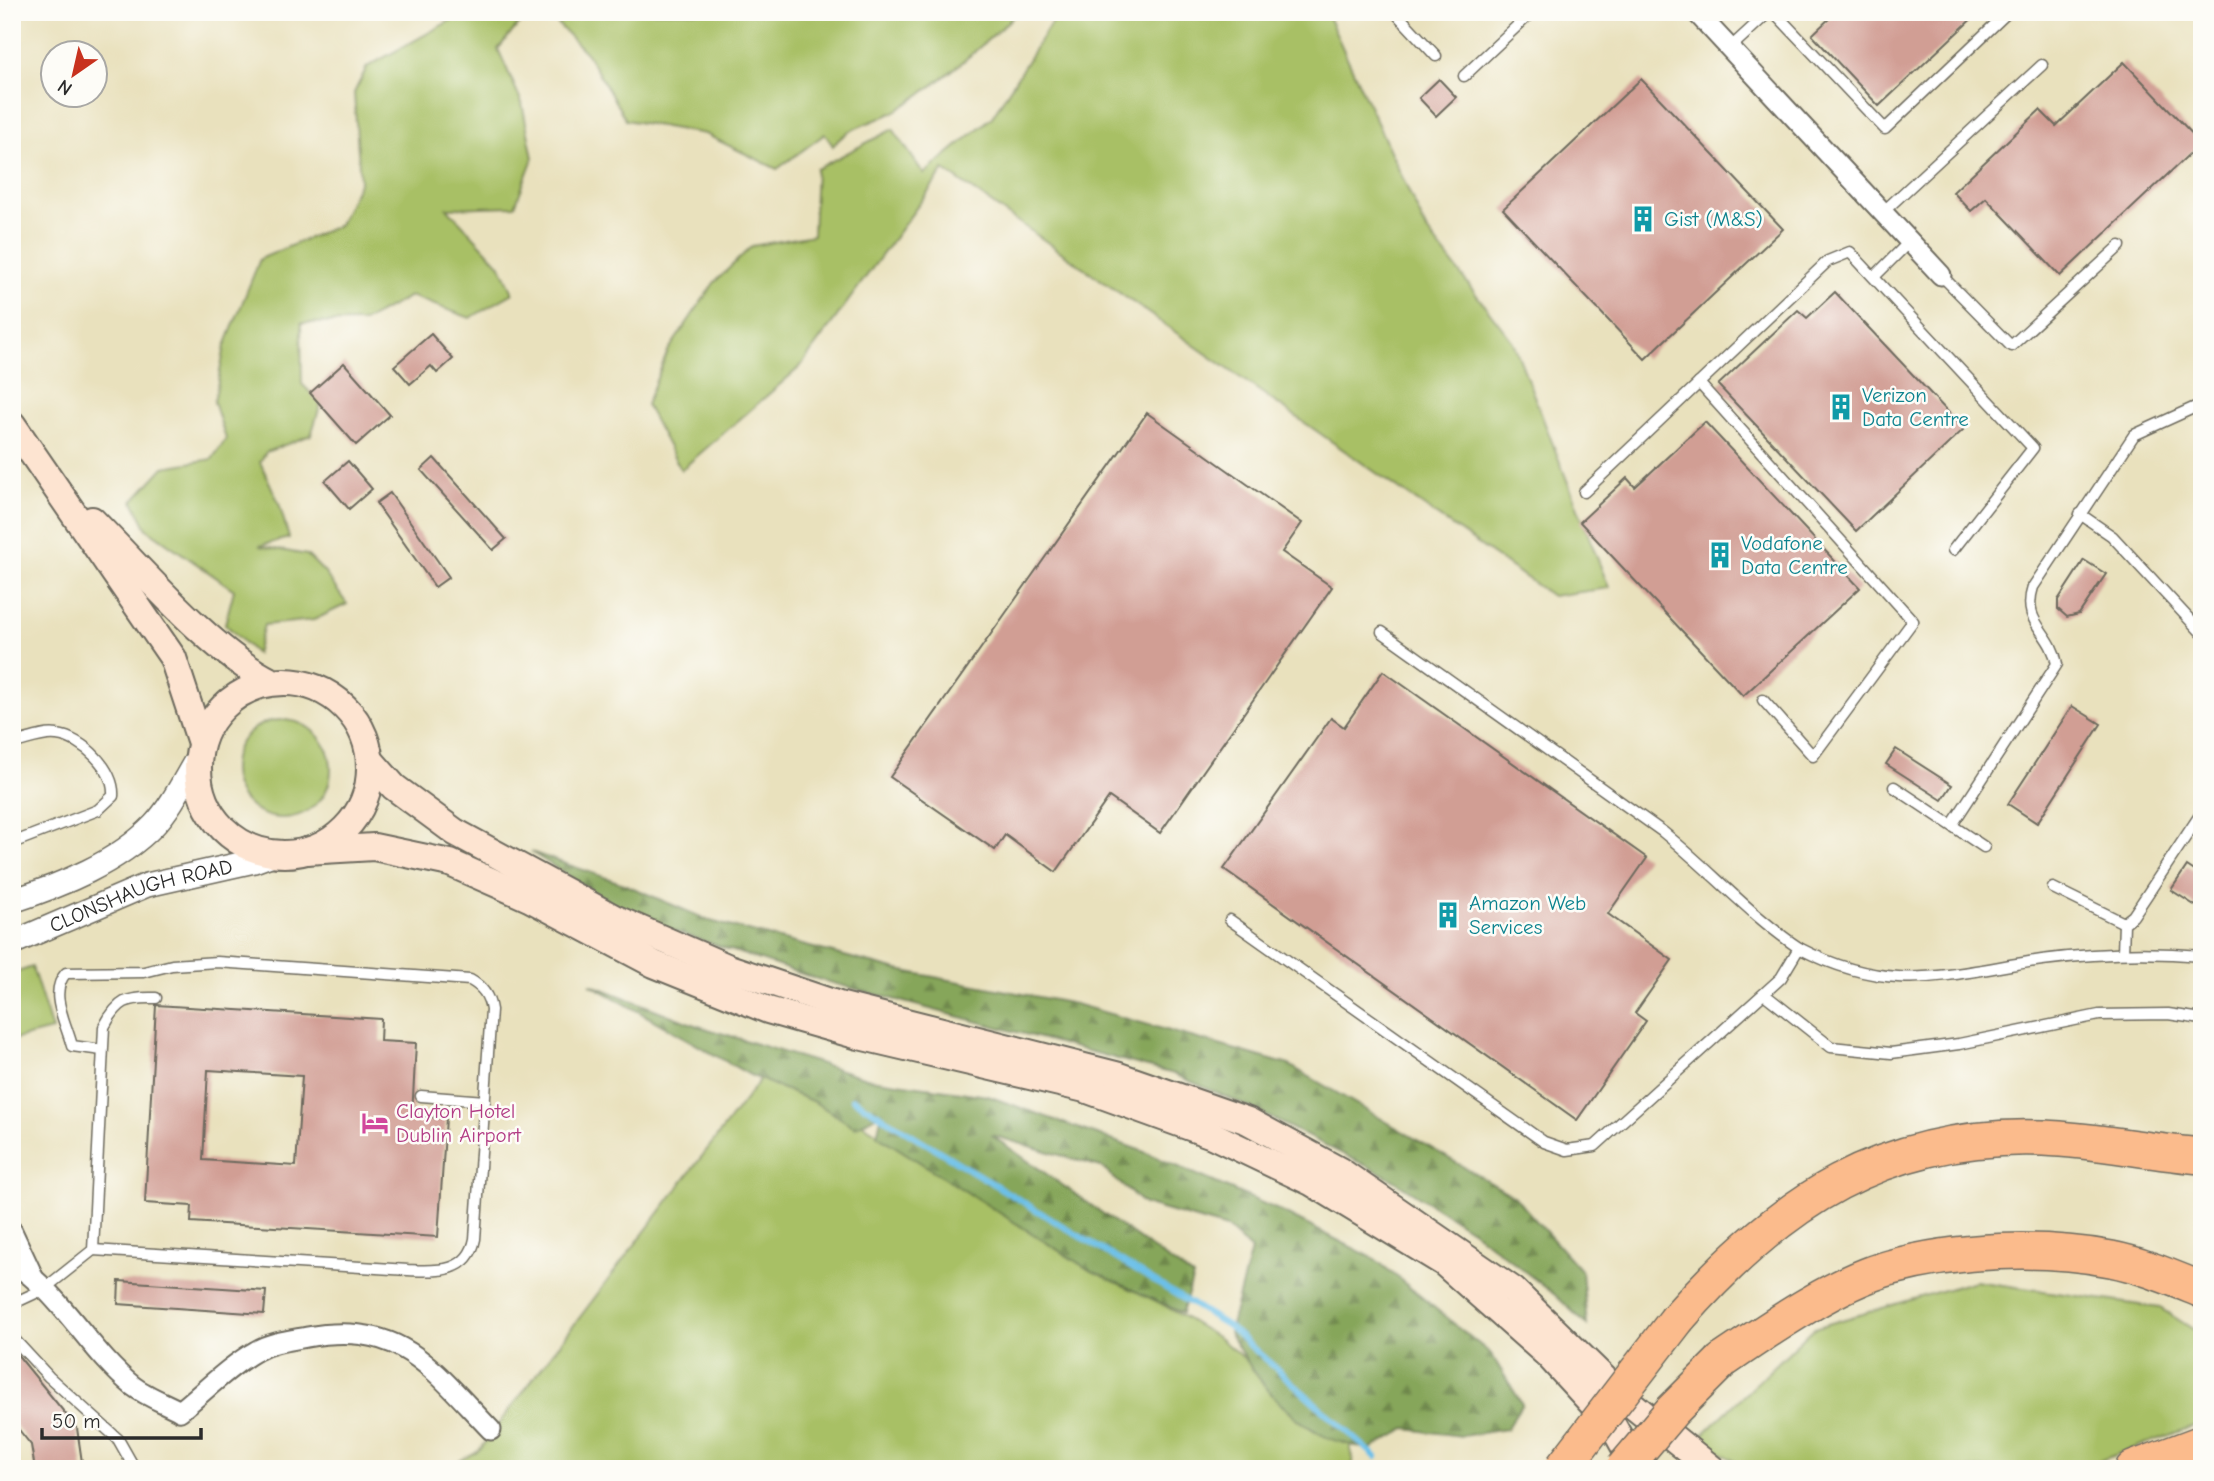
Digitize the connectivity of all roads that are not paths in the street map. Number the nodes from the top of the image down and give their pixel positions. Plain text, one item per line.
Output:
1 (1395, 12) edge
2 (1532, 12) edge
3 (1696, 12) edge
4 (1772, 12) edge
5 (2008, 12) edge
6 (2186, 12) edge
7 (2202, 20) edge
8 (1730, 48) junction
9 (1436, 56) dead end
10 (2042, 65) dead end
11 (1464, 76) dead end
12 (1883, 212) junction
13 (1910, 241) junction
14 (2120, 246) dead end
15 (1941, 275) joint
16 (1875, 276) junction
17 (1699, 383) junction
18 (2202, 404) edge
19 (12, 424) edge
20 (56, 485) junction
21 (1584, 492) dead end
22 (2080, 514) junction
23 (1953, 550) dead end
24 (1382, 632) dead end
25 (2202, 633) edge
26 (272, 682) junction
27 (1763, 700) dead end
28 (18, 742) dead end
29 (199, 750) junction
30 (370, 761) junction
31 (1894, 787) dead end
32 (2202, 812) edge
33 (1952, 825) junction
34 (12, 843) edge
35 (1984, 847) dead end
36 (306, 851) junction
37 (273, 854) junction
38 (2053, 888) dead end
39 (12, 901) edge
40 (1230, 920) dead end
41 (2124, 923) junction
42 (12, 943) edge
43 (1799, 948) junction
44 (2123, 953) junction
45 (2202, 956) edge
46 (1764, 994) junction
47 (156, 998) dead end
48 (2202, 1019) edge
49 (102, 1051) junction
50 (421, 1096) dead end
51 (485, 1101) junction
52 (2202, 1156) edge
53 (12, 1231) edge
54 (93, 1250) junction
55 (12, 1263) edge
56 (38, 1282) junction
57 (2202, 1290) edge
58 (12, 1304) edge
59 (12, 1337) edge
60 (491, 1430) dead end
61 (2202, 1443) edge
62 (135, 1469) edge
63 (1562, 1469) edge
64 (1623, 1469) edge
65 (1637, 1469) edge
66 (1712, 1469) edge
67 (2133, 1469) edge

1 - 9 lane
2 - 11 lane
3 - 8 street
4 - 5 lane
4 - 8 lane
6 - 7 lane
8 - 12 street
10 - 12 lane
12 - 13 street
13 - 15 street
13 - 16 lane
14 - 15 lane
16 - 17 lane
16 - 23 lane
17 - 21 lane
17 - 27 lane
18 - 22 lane
19 - 20 main road
20 - 26 main road
20 - 29 main road
22 - 25 lane
22 - 33 lane
24 - 43 lane
26 - 29 main road
26 - 30 main road
28 - 34 lane
29 - 37 main road
29 - 39 street, CLONSHAUGH ROAD
30 - 36 main road
30 - 66 main road
31 - 33 lane
32 - 41 lane
33 - 35 lane
36 - 37 main road
36 - 65 main road
37 - 42 street, CLONSHAUGH ROAD
38 - 41 lane
40 - 46 lane
41 - 44 lane
43 - 44 lane
43 - 46 lane
44 - 45 lane
46 - 48 lane
47 - 49 lane
49 - 51 lane
49 - 54 lane
50 - 51 lane
51 - 54 lane
52 - 63 highway, bridge
53 - 56 street
54 - 56 lane
55 - 56 street
56 - 58 lane
56 - 60 street
57 - 64 highway, bridge
59 - 62 lane
61 - 67 highway

